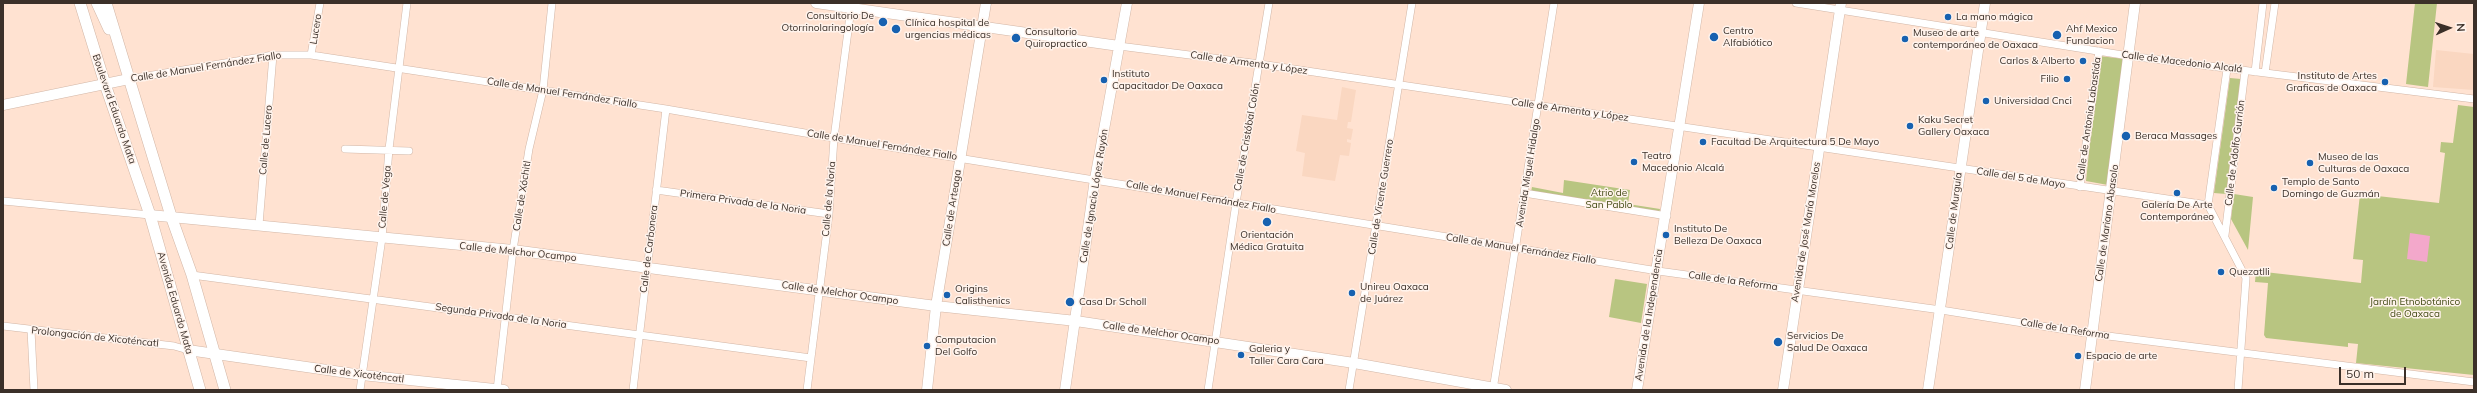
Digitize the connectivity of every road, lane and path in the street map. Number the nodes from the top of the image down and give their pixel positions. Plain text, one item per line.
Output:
1 (80, 3) edge
2 (97, 3) edge
3 (106, 3) edge
4 (320, 3) edge
5 (407, 3) edge
6 (552, 3) edge
7 (816, 3) edge
8 (986, 3) edge
9 (1127, 3) edge
10 (1270, 3) edge
11 (1412, 3) edge
12 (1554, 3) edge
13 (1699, 3) edge
14 (1796, 3) edge
15 (1985, 3) edge
16 (2135, 3) edge
17 (2264, 3) edge
18 (2275, 3) edge
19 (1841, 6) edge
20 (878, 7) edge
21 (851, 8) junction
22 (2260, 26) junction
23 (983, 27) junction
24 (2271, 27) junction
25 (1980, 32) junction
26 (1120, 46) junction
27 (121, 51) junction
28 (2099, 51) junction
29 (273, 55) junction
30 (311, 55) junction
31 (2129, 56) junction
32 (1260, 64) junction
33 (398, 68) junction
34 (2227, 68) junction
35 (2245, 71) junction
36 (2256, 72) junction
37 (2265, 73) junction
38 (129, 79) junction
39 (105, 84) junction
40 (1398, 85) junction
41 (543, 90) junction
42 (2474, 98) edge
43 (3, 105) edge
44 (1539, 106) junction
45 (666, 109) junction
46 (1680, 126) junction
47 (834, 138) junction
48 (345, 149) dead end
49 (389, 149) junction
50 (1819, 149) junction
51 (409, 151) dead end
52 (960, 157) junction
53 (1960, 168) junction
54 (1095, 179) junction
55 (2080, 186) junction
56 (656, 190) junction
57 (1524, 192) junction
58 (2111, 192) junction
59 (3, 201) edge
60 (1236, 204) junction
61 (2208, 205) junction
62 (829, 214) junction
63 (150, 215) junction
64 (1666, 215) junction
65 (171, 216) junction
66 (258, 225) junction
67 (1377, 225) junction
68 (2225, 235) junction
69 (382, 238) junction
70 (1517, 249) junction
71 (513, 250) junction
72 (646, 266) junction
73 (1657, 270) junction
74 (192, 275) junction
75 (1797, 289) junction
76 (820, 290) junction
77 (374, 300) junction
78 (936, 306) junction
79 (1941, 310) junction
80 (504, 315) junction
81 (1076, 321) junction
82 (3, 326) edge
83 (30, 330) junction
84 (2092, 334) junction
85 (639, 336) junction
86 (1215, 341) junction
87 (188, 350) junction
88 (2242, 354) junction
89 (214, 355) junction
90 (811, 358) junction
91 (1354, 363) junction
92 (362, 375) junction
93 (2474, 382) edge
94 (1493, 389) edge
95 (34, 390) edge
96 (200, 390) edge
97 (225, 390) edge
98 (360, 390) edge
99 (499, 390) edge
100 (633, 390) edge
101 (807, 390) edge
102 (927, 390) edge
103 (1066, 390) edge
104 (1208, 390) edge
105 (1350, 390) edge
106 (1506, 390) edge
107 (1637, 390) edge
108 (1783, 390) edge
109 (1928, 390) edge
110 (2085, 390) edge
111 (2238, 390) edge

1 - 39 main road, Boulevard Eduardo Mata
2 - 27 main road
3 - 27 main road
4 - 30 street, Lucero
5 - 33 street, Calle de Vega
6 - 41 street, Calle de Xóchitl
7 - 21 street, Calle de Armenta y López
8 - 23 street, Calle de Arteaga
9 - 26 street, Calle de Ignacio López Rayón
10 - 32 street, Calle de Cristóbal Colón
11 - 40 street, Calle de Vicente Guerrero
12 - 44 street, Avenida Miguel Hidalgo
13 - 46 street, Avenida de la Independencia
14 - 19 street, Calle de Macedonio Alcalá
15 - 25 street, Calle de Murguía
16 - 31 street, Calle de Mariano Abasolo
17 - 22 street
18 - 24 street
19 - 25 street, Calle de Macedonio Alcalá
19 - 50 street, Avenida de José María Morelos
20 - 21 street, Calle de Armenta y López
20 - 23 street, Calle de Armenta y López
21 - 47 street, Calle de la Noria
22 - 24 street
22 - 36 street
23 - 26 street, Calle de Armenta y López
23 - 52 street, Calle de Arteaga
24 - 37 street
25 - 28 street, Calle de Macedonio Alcalá
25 - 53 street, Calle de Murguía
26 - 32 street, Calle de Armenta y López
26 - 54 street, Calle de Ignacio López Rayón
27 - 38 main road
28 - 31 street, Calle de Macedonio Alcalá
28 - 55 street, Calle de Antonia Labastida
29 - 30 street, Calle de Manuel Fernández Fiallo
29 - 38 street, Calle de Manuel Fernández Fiallo
29 - 66 street, Calle de Lucero
30 - 33 street, Calle de Manuel Fernández Fiallo
31 - 34 street, Calle de Macedonio Alcalá
31 - 58 street, Calle de Mariano Abasolo
32 - 40 street, Calle de Armenta y López
32 - 60 street, Calle de Cristóbal Colón
33 - 41 street, Calle de Manuel Fernández Fiallo
33 - 49 street, Calle de Vega
34 - 35 street, Calle de Macedonio Alcalá
34 - 61 street, Calle de Adolfo Gurrión
35 - 36 street, Calle de Macedonio Alcalá
35 - 68 street, Calle de Adolfo Gurrión
36 - 37 street, Calle de Macedonio Alcalá
37 - 42 street, Calle de Macedonio Alcalá
38 - 39 street, Calle de Manuel Fernández Fiallo
38 - 65 main road
39 - 43 street, Calle de Manuel Fernández Fiallo
39 - 63 main road, Boulevard Eduardo Mata
40 - 44 street, Calle de Armenta y López
40 - 67 street, Calle de Vicente Guerrero
41 - 45 street, Calle de Manuel Fernández Fiallo
41 - 71 street, Calle de Xóchitl
44 - 46 street, Calle de Armenta y López
44 - 57 street, Avenida Miguel Hidalgo
45 - 47 street, Calle de Manuel Fernández Fiallo
45 - 56 street, Calle de Carbonera
46 - 50 street, Calle del 5 de Mayo
46 - 64 street, Avenida de la Independencia
47 - 52 street, Calle de Manuel Fernández Fiallo
47 - 62 street, Calle de la Noria
48 - 49 street
49 - 51 street
49 - 69 street, Calle de Vega
50 - 53 street, Calle del 5 de Mayo
50 - 75 street, Avenida de José María Morelos
52 - 54 street, Calle de Manuel Fernández Fiallo
52 - 78 street, Calle de Arteaga
53 - 55 street, Calle del 5 de Mayo
53 - 79 street, Calle de Murguía
54 - 60 street, Calle de Manuel Fernández Fiallo
54 - 81 street, Calle de Ignacio López Rayón
55 - 58 street, Calle del 5 de Mayo
56 - 62 street, Primera Privada de la Noria
56 - 72 street, Calle de Carbonera
57 - 64 street
57 - 70 street, Avenida Miguel Hidalgo
58 - 61 street, Calle del 5 de Mayo
58 - 84 street, Calle de Mariano Abasolo
59 - 63 street
60 - 67 street, Calle de Manuel Fernández Fiallo
60 - 86 street, Calle de Cristóbal Colón
61 - 68 street
62 - 76 street, Calle de la Noria
63 - 65 street, Calle de Melchor Ocampo
63 - 87 main road, Avenida Eduardo Mata
64 - 73 street, Avenida de la Independencia
65 - 66 street, Calle de Melchor Ocampo
65 - 74 main road
66 - 69 street, Calle de Melchor Ocampo
67 - 70 street, Calle de Manuel Fernández Fiallo
67 - 91 street, Calle de Vicente Guerrero
68 - 88 street
69 - 71 street, Calle de Melchor Ocampo
69 - 77 street, Calle de Vega
70 - 73 street, Calle de Manuel Fernández Fiallo
70 - 94 street, Avenida Miguel Hidalgo
71 - 72 street, Calle de Melchor Ocampo
71 - 80 street, Calle de Xóchitl
72 - 76 street, Calle de Melchor Ocampo
72 - 85 street, Calle de Carbonera
73 - 75 street, Calle de la Reforma
73 - 107 street, Avenida de la Independencia
74 - 77 street, Segunda Privada de la Noria
74 - 89 main road
75 - 79 street, Calle de la Reforma
75 - 108 street, Avenida de José María Morelos
76 - 78 street, Calle de Melchor Ocampo
76 - 90 street, Calle de la Noria
77 - 80 street, Segunda Privada de la Noria
77 - 92 street, Calle de Vega
78 - 81 street, Calle de Melchor Ocampo
78 - 102 street, Calle de Arteaga
79 - 84 street, Calle de la Reforma
79 - 109 street, Calle de Murguía
80 - 85 street, Segunda Privada de la Noria
80 - 99 street, Calle de Xóchitl
81 - 86 street, Calle de Melchor Ocampo
81 - 103 street, Calle de Ignacio López Rayón
82 - 83 street, Prolongación de Xicoténcatl
83 - 87 street, Prolongación de Xicoténcatl
83 - 95 street
84 - 88 street, Calle de la Reforma
84 - 110 street, Calle de Mariano Abasolo
85 - 90 street, Segunda Privada de la Noria
85 - 100 street, Calle de Carbonera
86 - 91 street, Calle de Melchor Ocampo
86 - 104 street, Calle de Cristóbal Colón
87 - 89 street, Calle de Xicoténcatl
87 - 96 main road, Avenida Eduardo Mata
88 - 93 street, Calle de la Reforma
88 - 111 street
89 - 92 street, Calle de Xicoténcatl
89 - 97 main road
90 - 101 street, Calle de la Noria
91 - 94 street, Calle de Melchor Ocampo
91 - 105 street, Calle de Vicente Guerrero
92 - 98 street, Calle de Vega
92 - 99 street, Calle de Xicoténcatl
94 - 106 street, Calle de Melchor Ocampo

